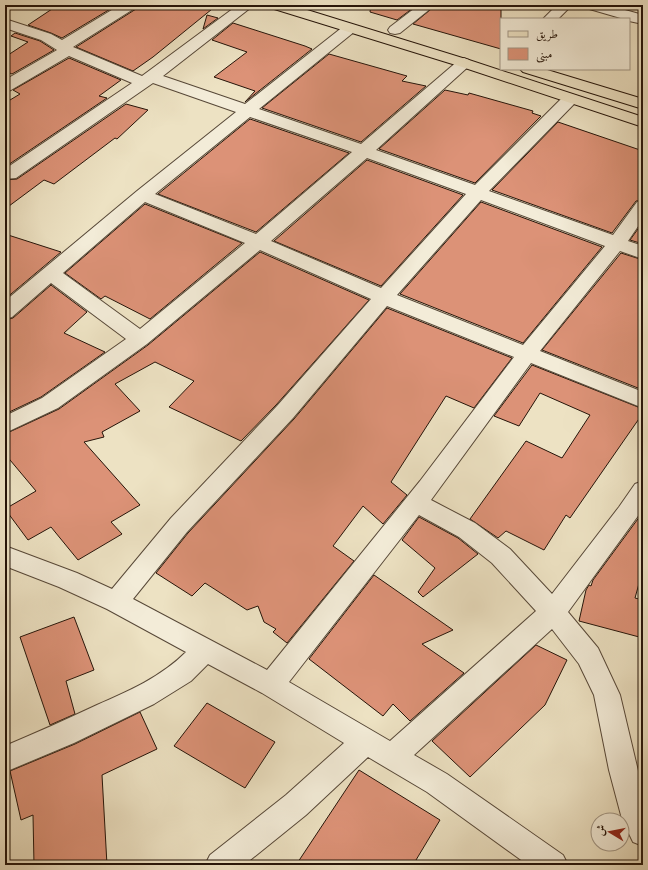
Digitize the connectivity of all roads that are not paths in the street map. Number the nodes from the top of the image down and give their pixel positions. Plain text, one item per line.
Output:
1 (130, 5) edge
2 (247, 5) edge
3 (276, 5) edge
4 (317, 5) edge
5 (428, 5) edge
6 (565, 5) edge
7 (591, 5) edge
8 (551, 18) edge
9 (643, 20) edge
10 (5, 23) edge
11 (349, 28) junction
12 (395, 30) junction
13 (65, 48) junction
14 (500, 61) edge
15 (464, 63) junction
16 (531, 70) edge
17 (148, 80) junction
18 (5, 87) edge
19 (570, 99) junction
20 (643, 104) edge
21 (246, 111) junction
22 (643, 122) edge
23 (364, 151) junction
24 (7, 173) edge
25 (477, 193) junction
26 (143, 195) junction
27 (643, 206) edge
28 (258, 242) junction
29 (617, 244) junction
30 (643, 253) edge
31 (51, 274) junction
32 (384, 297) junction
33 (5, 312) edge
34 (140, 339) junction
35 (527, 354) junction
36 (643, 400) edge
37 (5, 425) edge
38 (643, 490) edge
39 (416, 503) junction
40 (5, 556) edge
41 (116, 602) junction
42 (553, 612) junction
43 (205, 650) junction
44 (271, 685) junction
45 (366, 742) junction
46 (392, 756) junction
47 (5, 759) edge
48 (643, 832) edge
49 (220, 865) edge
50 (553, 865) edge

1 - 13 street
2 - 17 street
3 - 11 main road
4 - 12 main road
5 - 12 street
6 - 8 street
7 - 9 street
10 - 13 street
11 - 15 main road
11 - 21 street
12 - 14 main road
13 - 17 street
13 - 18 street
15 - 19 main road
15 - 23 street
16 - 20 main road
17 - 21 street
17 - 24 street
19 - 22 main road
19 - 25 street
21 - 23 street
21 - 26 street
23 - 25 street
23 - 28 street
25 - 29 street
25 - 32 street
26 - 28 street
26 - 31 street
27 - 29 street
28 - 32 street
28 - 34 street
29 - 30 street
29 - 35 street
31 - 33 street
31 - 34 street
32 - 35 street
32 - 41 street
34 - 37 street
35 - 36 street
35 - 39 street
38 - 42 street
39 - 42 street
39 - 44 street
40 - 41 street
41 - 43 street
42 - 46 street
42 - 48 street
43 - 44 street
43 - 47 street
44 - 45 street
45 - 46 street
45 - 49 street
46 - 50 street

